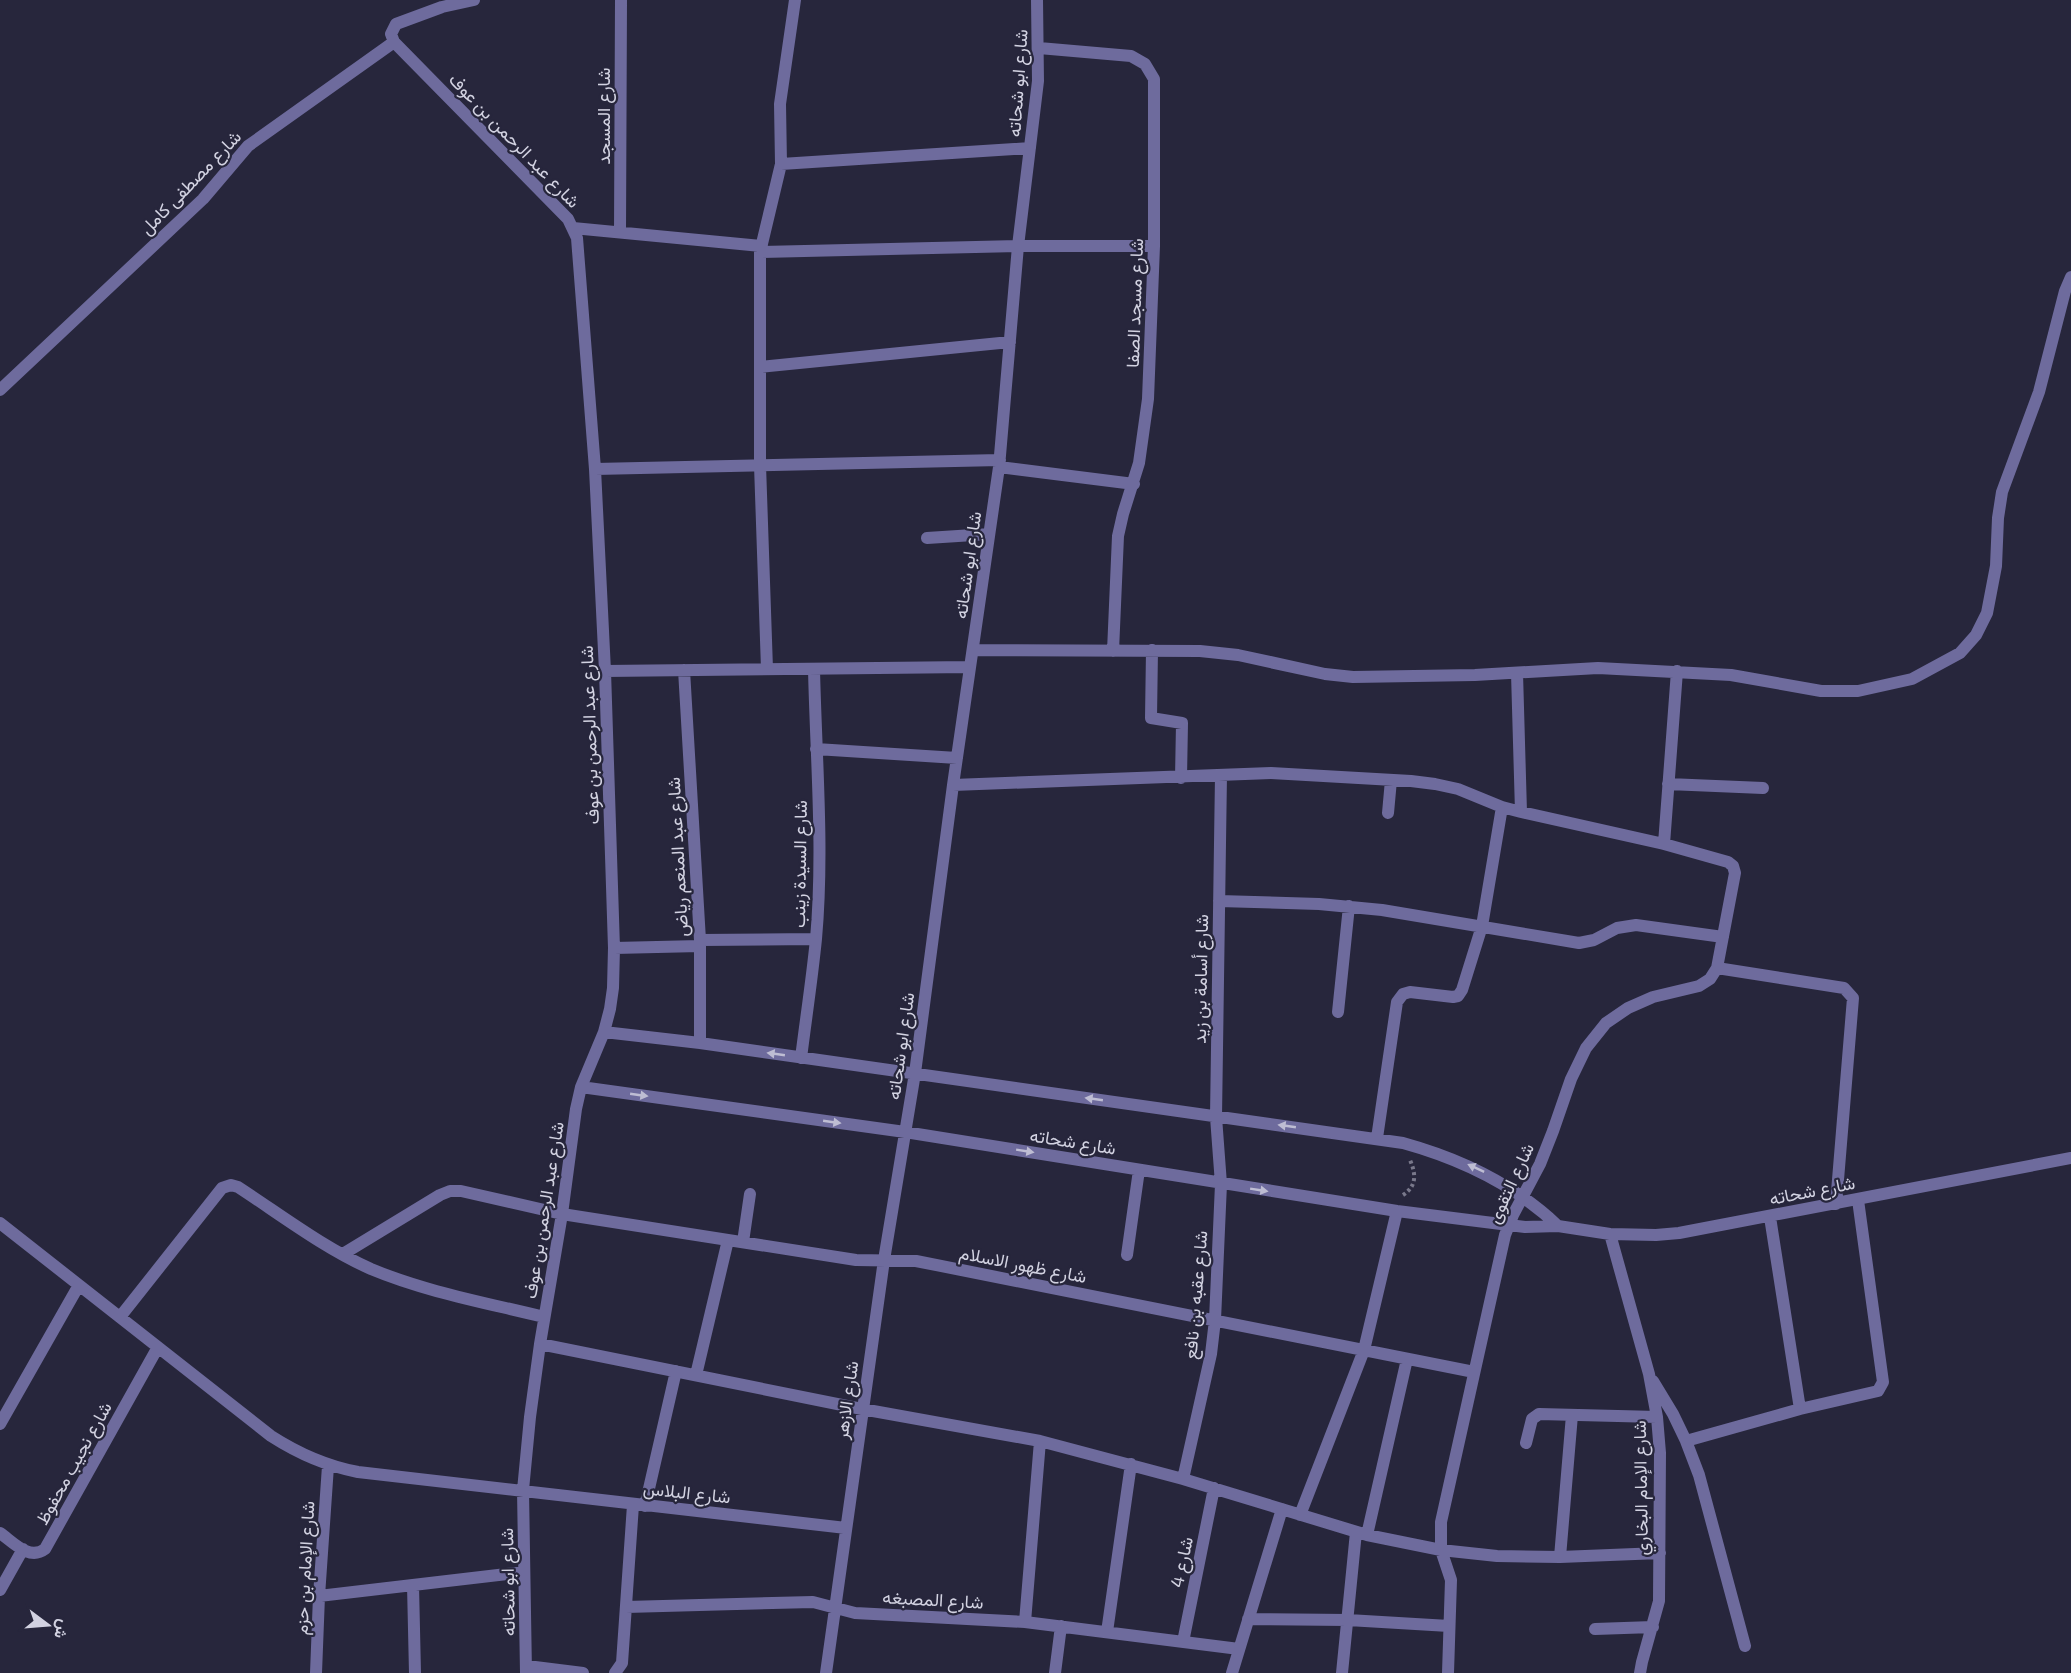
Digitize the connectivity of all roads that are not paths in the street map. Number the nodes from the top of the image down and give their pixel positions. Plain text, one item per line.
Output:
1 (474, 0) edge
2 (621, 0) edge
3 (795, 0) edge
4 (1037, 0) edge
5 (394, 42) junction
6 (1039, 48) junction
7 (1030, 148) junction
8 (781, 164) junction
9 (573, 228) junction
10 (621, 232) junction
11 (1018, 246) junction
12 (1154, 246) junction
13 (760, 249) junction
14 (2071, 277) edge
15 (1010, 342) junction
16 (760, 367) junction
17 (0, 390) edge
18 (999, 463) junction
19 (760, 465) junction
20 (595, 469) junction
21 (1134, 484) junction
22 (989, 534) junction
23 (927, 538) dead end
24 (973, 650) junction
25 (1152, 650) junction
26 (1113, 651) junction
27 (970, 667) junction
28 (767, 669) junction
29 (814, 669) junction
30 (684, 670) junction
31 (605, 671) junction
32 (1677, 671) junction
33 (1517, 673) junction
34 (816, 749) junction
35 (957, 758) junction
36 (1221, 775) junction
37 (1181, 777) junction
38 (1391, 780) junction
39 (1668, 784) junction
40 (953, 785) junction
41 (1763, 788) dead end
42 (1502, 807) junction
43 (1521, 812) junction
44 (1388, 813) dead end
45 (1664, 844) junction
46 (1219, 901) junction
47 (1349, 906) junction
48 (1482, 926) junction
49 (1723, 937) junction
50 (816, 939) junction
51 (700, 943) junction
52 (614, 948) junction
53 (1717, 968) junction
54 (1338, 1012) dead end
55 (604, 1032) junction
56 (700, 1043) junction
57 (801, 1058) junction
58 (915, 1073) junction
59 (581, 1087) junction
60 (1216, 1117) junction
61 (905, 1132) junction
62 (1377, 1138) junction
63 (2071, 1158) edge
64 (1139, 1170) junction
65 (1221, 1184) junction
66 (750, 1194) dead end
67 (1523, 1197) junction
68 (1858, 1200) junction
69 (1836, 1204) junction
70 (1397, 1211) junction
71 (562, 1214) junction
72 (1770, 1217) junction
73 (0, 1223) edge
74 (1508, 1225) junction
75 (1558, 1226) junction
76 (1610, 1234) junction
77 (728, 1240) junction
78 (743, 1242) junction
79 (343, 1254) junction
80 (1127, 1255) dead end
81 (884, 1260) junction
82 (79, 1285) junction
83 (120, 1317) junction
84 (544, 1317) junction
85 (1215, 1320) junction
86 (540, 1344) junction
87 (158, 1347) junction
88 (1364, 1350) junction
89 (1407, 1359) junction
90 (676, 1371) junction
91 (1474, 1372) junction
92 (1649, 1374) junction
93 (696, 1375) junction
94 (862, 1409) junction
95 (1800, 1409) junction
96 (1572, 1415) junction
97 (1657, 1417) junction
98 (0, 1424) edge
99 (1040, 1441) junction
100 (1686, 1441) junction
101 (1526, 1443) dead end
102 (1131, 1464) junction
103 (328, 1466) junction
104 (1183, 1479) junction
105 (1214, 1488) junction
106 (523, 1490) junction
107 (639, 1505) junction
108 (1282, 1509) junction
109 (1300, 1515) junction
110 (846, 1528) junction
111 (0, 1533) edge
112 (1361, 1533) junction
113 (23, 1549) junction
114 (1441, 1551) junction
115 (1660, 1552) junction
116 (1560, 1557) junction
117 (524, 1572) junction
118 (413, 1585) junction
119 (0, 1590) edge
120 (319, 1596) junction
121 (626, 1607) junction
122 (835, 1609) junction
123 (1248, 1619) junction
124 (1348, 1620) junction
125 (1025, 1622) junction
126 (1060, 1626) junction
127 (1449, 1626) junction
128 (1653, 1627) junction
129 (1595, 1629) dead end
130 (1107, 1632) junction
131 (1183, 1642) junction
132 (1745, 1646) dead end
133 (1239, 1649) junction
134 (527, 1669) edge
135 (316, 1673) edge
136 (415, 1673) edge
137 (583, 1673) edge
138 (615, 1673) edge
139 (826, 1673) edge
140 (1055, 1673) edge
141 (1232, 1673) edge
142 (1342, 1673) edge
143 (1448, 1673) edge
144 (1640, 1673) edge

1 - 5 street
2 - 10 street, شارع المسجد
3 - 8 street
4 - 6 street, شارع ابو شحاته
5 - 9 street, شارع عبد الرحمن بن عوف
5 - 17 street, شارع مصطفى كامل
6 - 7 street, شارع ابو شحاته
6 - 12 street, شارع مسجد الصفا
7 - 8 street
7 - 11 street, شارع ابو شحاته
8 - 13 street
9 - 10 street
9 - 20 street, شارع عبد الرحمن بن عوف
10 - 13 street
11 - 12 street
11 - 13 street
11 - 15 street, شارع ابو شحاته
12 - 21 street, شارع مسجد الصفا
13 - 16 street
14 - 32 street
15 - 16 street
15 - 18 street, شارع ابو شحاته
16 - 19 street
18 - 19 street
18 - 21 street
18 - 22 street, شارع ابو شحاته
19 - 20 street
19 - 28 street
20 - 31 street, شارع عبد الرحمن بن عوف
21 - 26 street, شارع مسجد الصفا
22 - 23 street
22 - 24 street, شارع ابو شحاته
24 - 26 street
24 - 27 street, شارع ابو شحاته
25 - 26 street
25 - 33 street
25 - 37 street
27 - 29 street
27 - 35 street, شارع ابو شحاته
28 - 29 street
28 - 30 street
29 - 34 street, شارع السيدة زينب
30 - 31 street
30 - 51 street, شارع عبد المنعم رياض
31 - 52 street, شارع عبد الرحمن بن عوف
32 - 33 street
32 - 39 street
33 - 43 street
34 - 35 street
34 - 50 street, شارع السيدة زينب
35 - 40 street, شارع ابو شحاته
36 - 37 street
36 - 38 street
36 - 46 street, شارع أسامة بن زيد
37 - 40 street
38 - 42 street
38 - 44 street
39 - 41 street
39 - 45 street
40 - 58 street, شارع ابو شحاته
42 - 43 street
42 - 48 street
43 - 45 street
45 - 49 street
46 - 47 street
46 - 60 street, شارع أسامة بن زيد
47 - 48 street
47 - 54 street
48 - 49 street
48 - 62 street
49 - 53 street
50 - 51 street
50 - 57 street, شارع السيدة زينب
51 - 52 street
51 - 56 street, شارع عبد المنعم رياض
52 - 55 street, شارع عبد الرحمن بن عوف
53 - 67 street, شارع التقوى
53 - 69 street
55 - 56 street
55 - 59 street, شارع عبد الرحمن بن عوف
57 -> 56 street
57 - 58 street
60 -> 58 street
58 - 61 street, شارع ابو شحاته
59 -> 61 street, شارع شحاته
59 - 71 street, شارع عبد الرحمن بن عوف
62 -> 60 street
60 - 65 street, شارع أسامة بن زيد
61 -> 64 street, شارع شحاته
61 - 81 street, شارع الازهر
67 -> 62 street
63 - 68 street, شارع شحاته
64 - 65 street, شارع شحاته
64 - 80 street
65 -> 70 street, شارع شحاته
65 - 85 street, شارع عقبه بن نافع
66 - 78 street
67 - 74 street, شارع التقوى
67 - 75 street
68 - 69 street, شارع شحاته
68 - 95 street
69 - 72 street, شارع شحاته
70 - 74 street, شارع شحاته
70 - 88 street
71 - 77 street, شارع ظهور الاسلام
71 - 79 street, شارع ظهور الاسلام
71 - 84 street, شارع عبد الرحمن بن عوف
72 - 76 street, شارع شحاته
72 - 95 street
73 - 82 street, شارع البلاس
74 - 75 street, شارع شحاته
74 - 91 street, شارع التقوى
75 - 76 street, شارع شحاته
76 - 92 street, شارع الإمام البخاري
77 - 78 street, شارع ظهور الاسلام
77 - 93 street
78 - 81 street, شارع ظهور الاسلام
79 - 83 street
79 - 84 street
81 - 85 street, شارع ظهور الاسلام
81 - 94 street, شارع الازهر
82 - 83 street, شارع البلاس
82 - 98 street
83 - 87 street, شارع البلاس
84 - 86 street, شارع عبد الرحمن بن عوف
85 - 88 street, شارع ظهور الاسلام
85 - 104 street, شارع عقبه بن نافع
86 - 90 street
86 - 106 street, شارع عبد الرحمن بن عوف
87 - 103 street, شارع البلاس
87 - 113 street, شارع نجيب محفوظ
88 - 89 street, شارع ظهور الاسلام
88 - 109 street
89 - 91 street, شارع ظهور الاسلام
89 - 112 street
90 - 93 street
90 - 107 street
91 - 114 street, شارع التقوى
92 - 97 street, شارع الإمام البخاري
92 - 100 street
93 - 94 street
94 - 99 street
94 - 110 street, شارع الازهر
95 - 100 street
96 - 97 street
96 - 101 street
96 - 116 street
97 - 115 street, شارع الإمام البخاري
99 - 102 street
99 - 125 street
100 - 132 street
102 - 104 street
102 - 130 street
103 - 106 street, شارع البلاس
103 - 120 street, شارع الإمام بن حزم
104 - 105 street
105 - 108 street
105 - 131 street, شارع 4
106 - 107 street, شارع البلاس
106 - 117 street, شارع ابو شحاته
107 - 110 street, شارع البلاس
107 - 121 street
108 - 109 street
108 - 123 street
109 - 112 street
110 - 122 street, شارع الازهر
111 - 113 street
112 - 114 street
112 - 124 street
113 - 119 street
114 - 116 street
114 - 127 street, شارع التقوى
115 - 116 street
115 - 128 street, شارع الإمام البخاري
117 - 118 street
117 - 134 street, شارع ابو شحاته
118 - 120 street
118 - 136 street
120 - 135 street, شارع الإمام بن حزم
121 - 122 street, شارع المصبغه
121 - 138 street
122 - 125 street, شارع المصبغه
122 - 139 street, شارع الازهر
123 - 124 street
123 - 133 street
124 - 127 street
124 - 142 street
125 - 126 street, شارع المصبغه
126 - 130 street, شارع المصبغه
126 - 140 street
127 - 143 street, شارع التقوى
128 - 129 street
128 - 144 street, شارع الإمام البخاري
130 - 131 street, شارع المصبغه
131 - 133 street, شارع المصبغه
133 - 141 street
134 - 137 street

